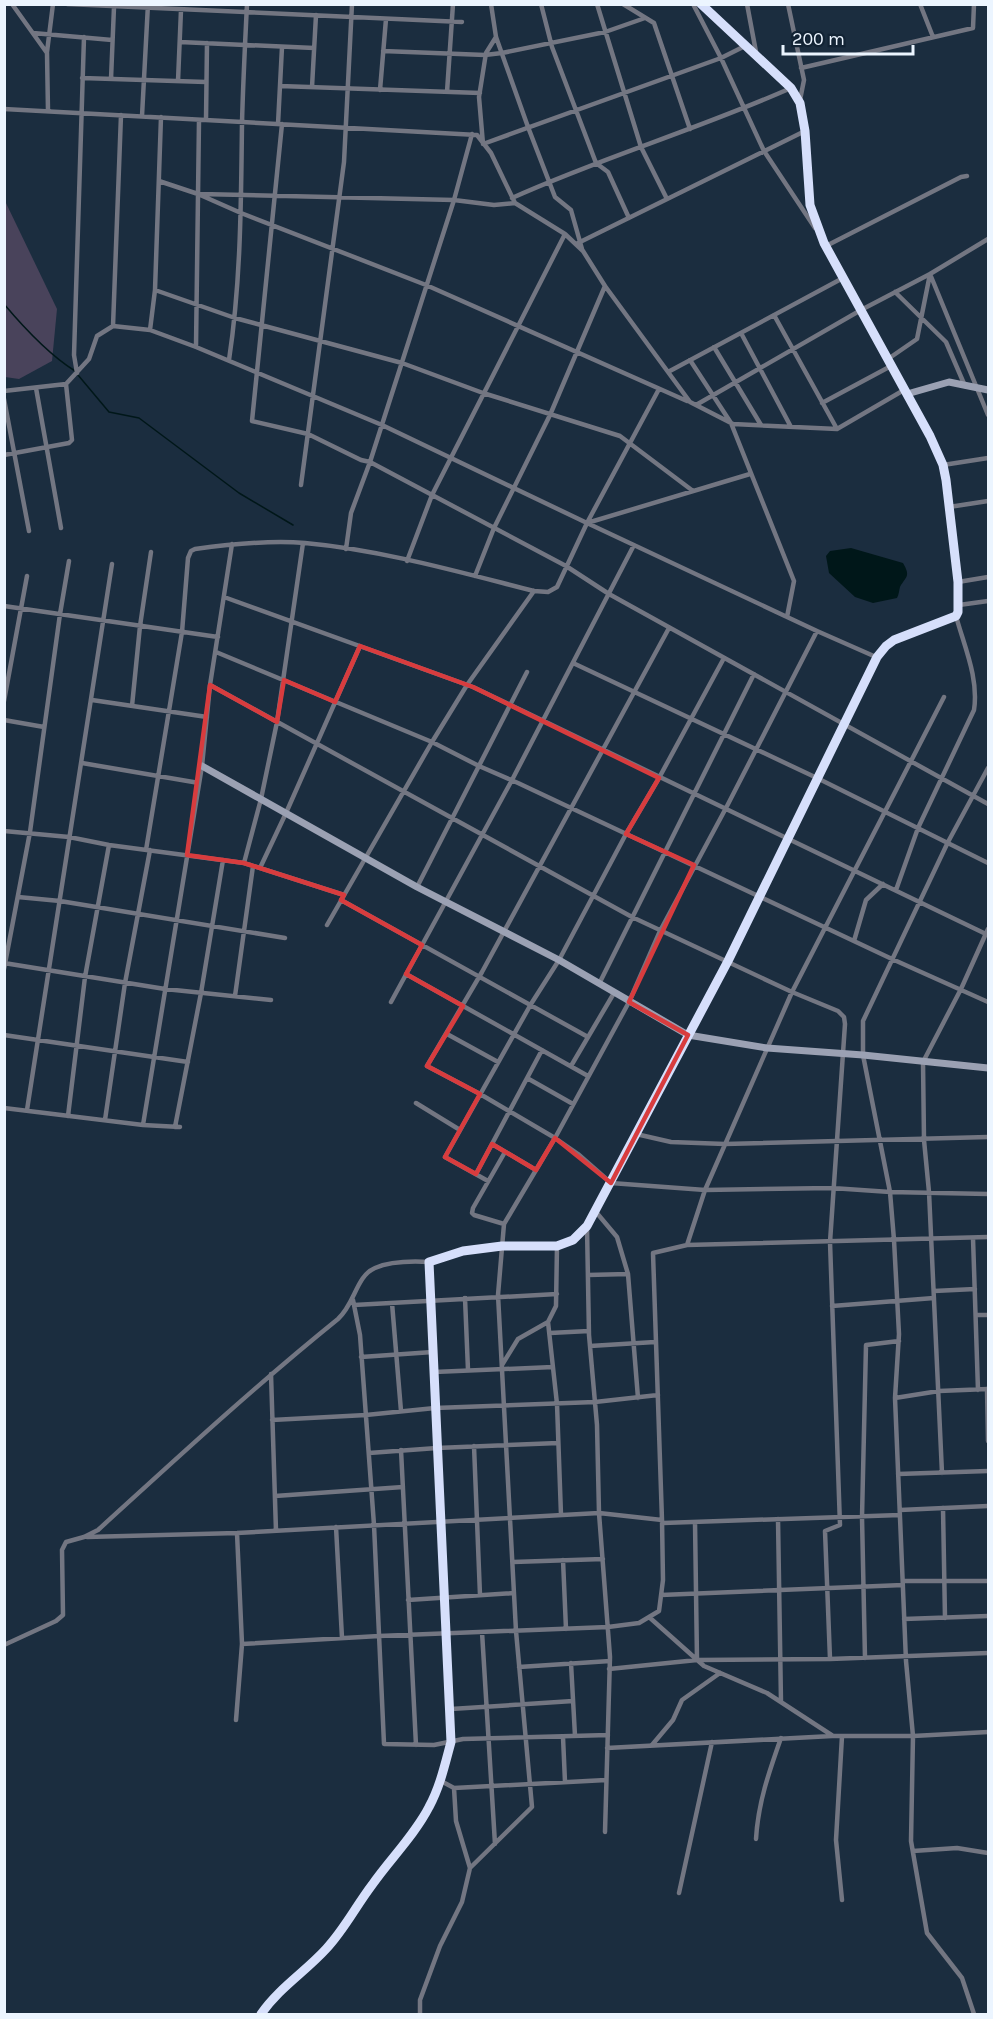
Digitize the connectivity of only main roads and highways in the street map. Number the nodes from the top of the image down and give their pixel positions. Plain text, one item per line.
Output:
1 (701, 4) edge
2 (261, 2014) edge

1 - 2 highway

